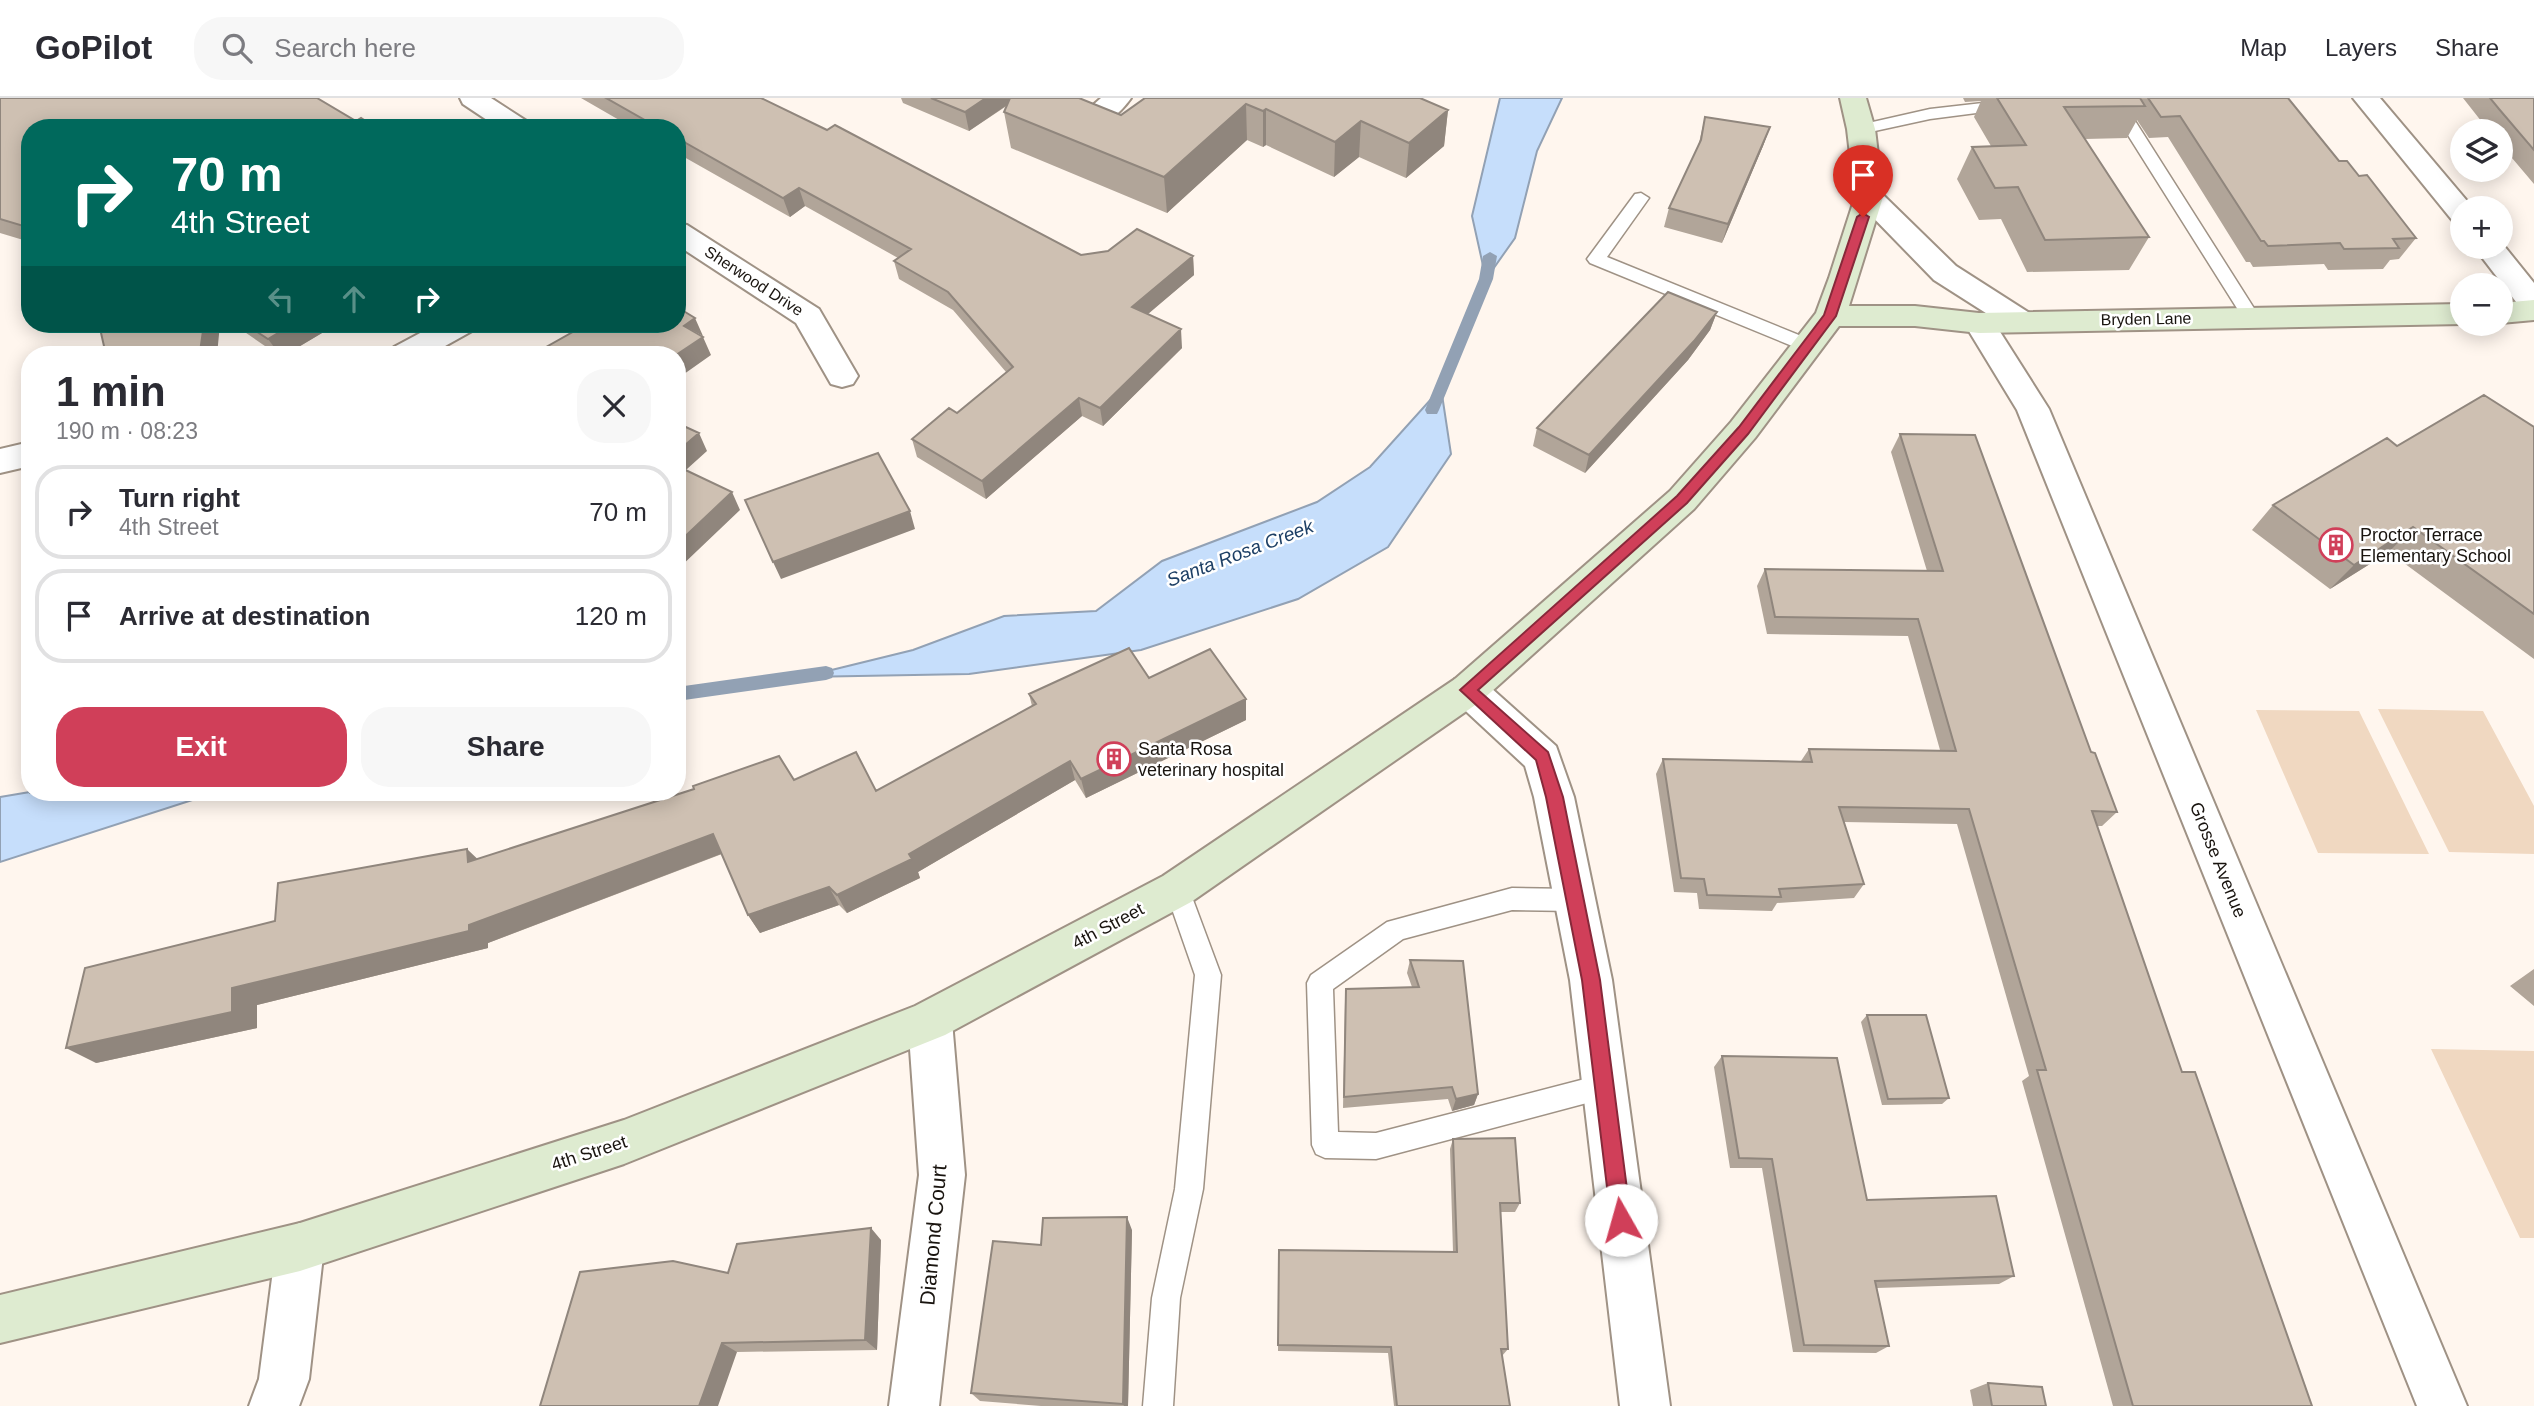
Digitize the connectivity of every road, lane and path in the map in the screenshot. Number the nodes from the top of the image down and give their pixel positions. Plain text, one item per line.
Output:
1 (473, 98) edge
2 (1118, 98) edge
3 (1853, 98) edge
4 (2366, 98) edge
5 (2111, 103) edge
6 (2023, 105) edge
7 (504, 119) edge
8 (1089, 121) edge
9 (1861, 130) junction
10 (1870, 197) junction
11 (1642, 198) dead end
12 (2450, 200) edge
13 (686, 238) edge
14 (2498, 259) edge
15 (2534, 304) edge
16 (2534, 310) edge
17 (2513, 312) edge
18 (2450, 314) edge
19 (1830, 316) junction
20 (2251, 317) junction
21 (2020, 321) junction
22 (1979, 323) junction
23 (445, 333) edge
24 (421, 346) edge
25 (1809, 346) junction
26 (842, 376) dead end
27 (21, 456) edge
28 (0, 461) edge
29 (1468, 690) junction
30 (1177, 889) junction
31 (1575, 900) junction
32 (930, 1021) junction
33 (1604, 1087) junction
34 (300, 1247) junction
35 (0, 1319) edge
36 (274, 1406) edge
37 (914, 1406) edge
38 (1158, 1406) edge
39 (1645, 1406) edge
40 (2442, 1406) edge

1 - 7 street
2 - 8 street
3 - 9 main road, 4th Street
4 - 12 street
5 - 20 lane
6 - 9 lane
9 - 10 main road, 4th Street
10 - 19 main road, 4th Street
10 - 21 street
11 - 25 lane
13 - 26 street, Sherwood Drive
14 - 15 street
16 - 17 main road
18 - 20 main road, Bryden Lane
19 - 22 main road, Bryden Lane
19 - 25 main road, 4th Street
20 - 21 main road, Bryden Lane
21 - 22 main road, Bryden Lane
22 - 40 street, Grosse Avenue
23 - 24 street
25 - 29 main road, 4th Street
27 - 28 street
29 - 30 main road, 4th Street
29 - 31 street
30 - 32 main road, 4th Street
30 - 38 lane
31 - 33 street
31 - 33 lane
32 - 34 main road, 4th Street
32 - 37 street, Diamond Court
33 - 39 street
34 - 35 main road, 4th Street
34 - 36 street

